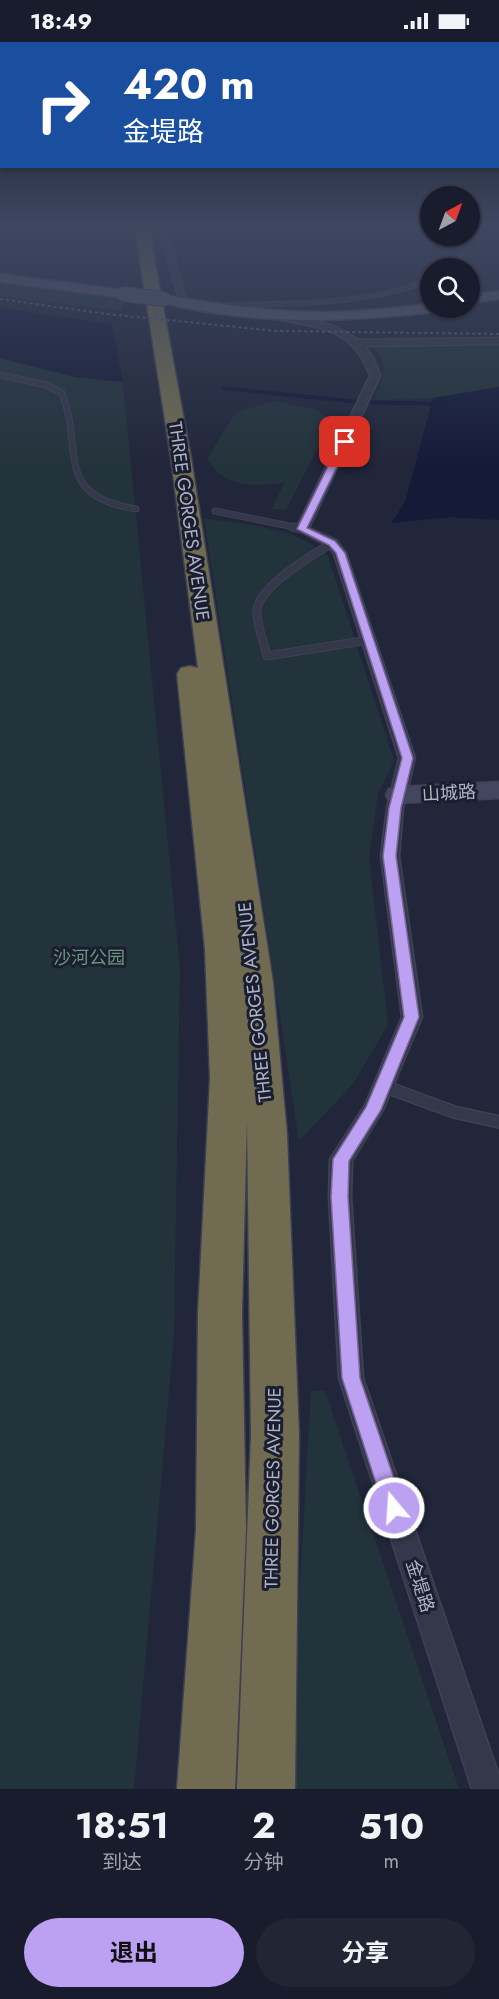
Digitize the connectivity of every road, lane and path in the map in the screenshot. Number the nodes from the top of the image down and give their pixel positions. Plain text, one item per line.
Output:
1 (140, 306) edge
2 (168, 306) edge
3 (213, 306) edge
4 (234, 306) edge
5 (410, 306) edge
6 (420, 310) edge
7 (268, 315) junction
8 (499, 341) edge
9 (358, 344) junction
10 (0, 375) edge
11 (136, 509) dead end
12 (215, 511) dead end
13 (302, 529) junction
14 (332, 543) junction
15 (369, 640) junction
16 (499, 778) edge
17 (400, 789) junction
18 (499, 790) edge
19 (383, 1086) junction
20 (499, 1122) edge
21 (206, 1789) edge
22 (266, 1789) edge
23 (488, 1789) edge

1 - 21 highway, THREE GORGES AVENUE
2 - 22 highway, THREE GORGES AVENUE
3 - 7 main road
4 - 5 main road
6 - 7 main road
7 - 9 street
8 - 9 street
9 - 13 street
10 - 11 lane
12 - 13 lane
13 - 14 street
14 - 15 street, 金堤路
14 - 15 lane
15 - 17 street, 金堤路
16 - 17 street, 山城路
17 - 18 street, 山城路
17 - 19 street, 金堤路
19 - 20 lane
19 - 23 street, 金堤路

